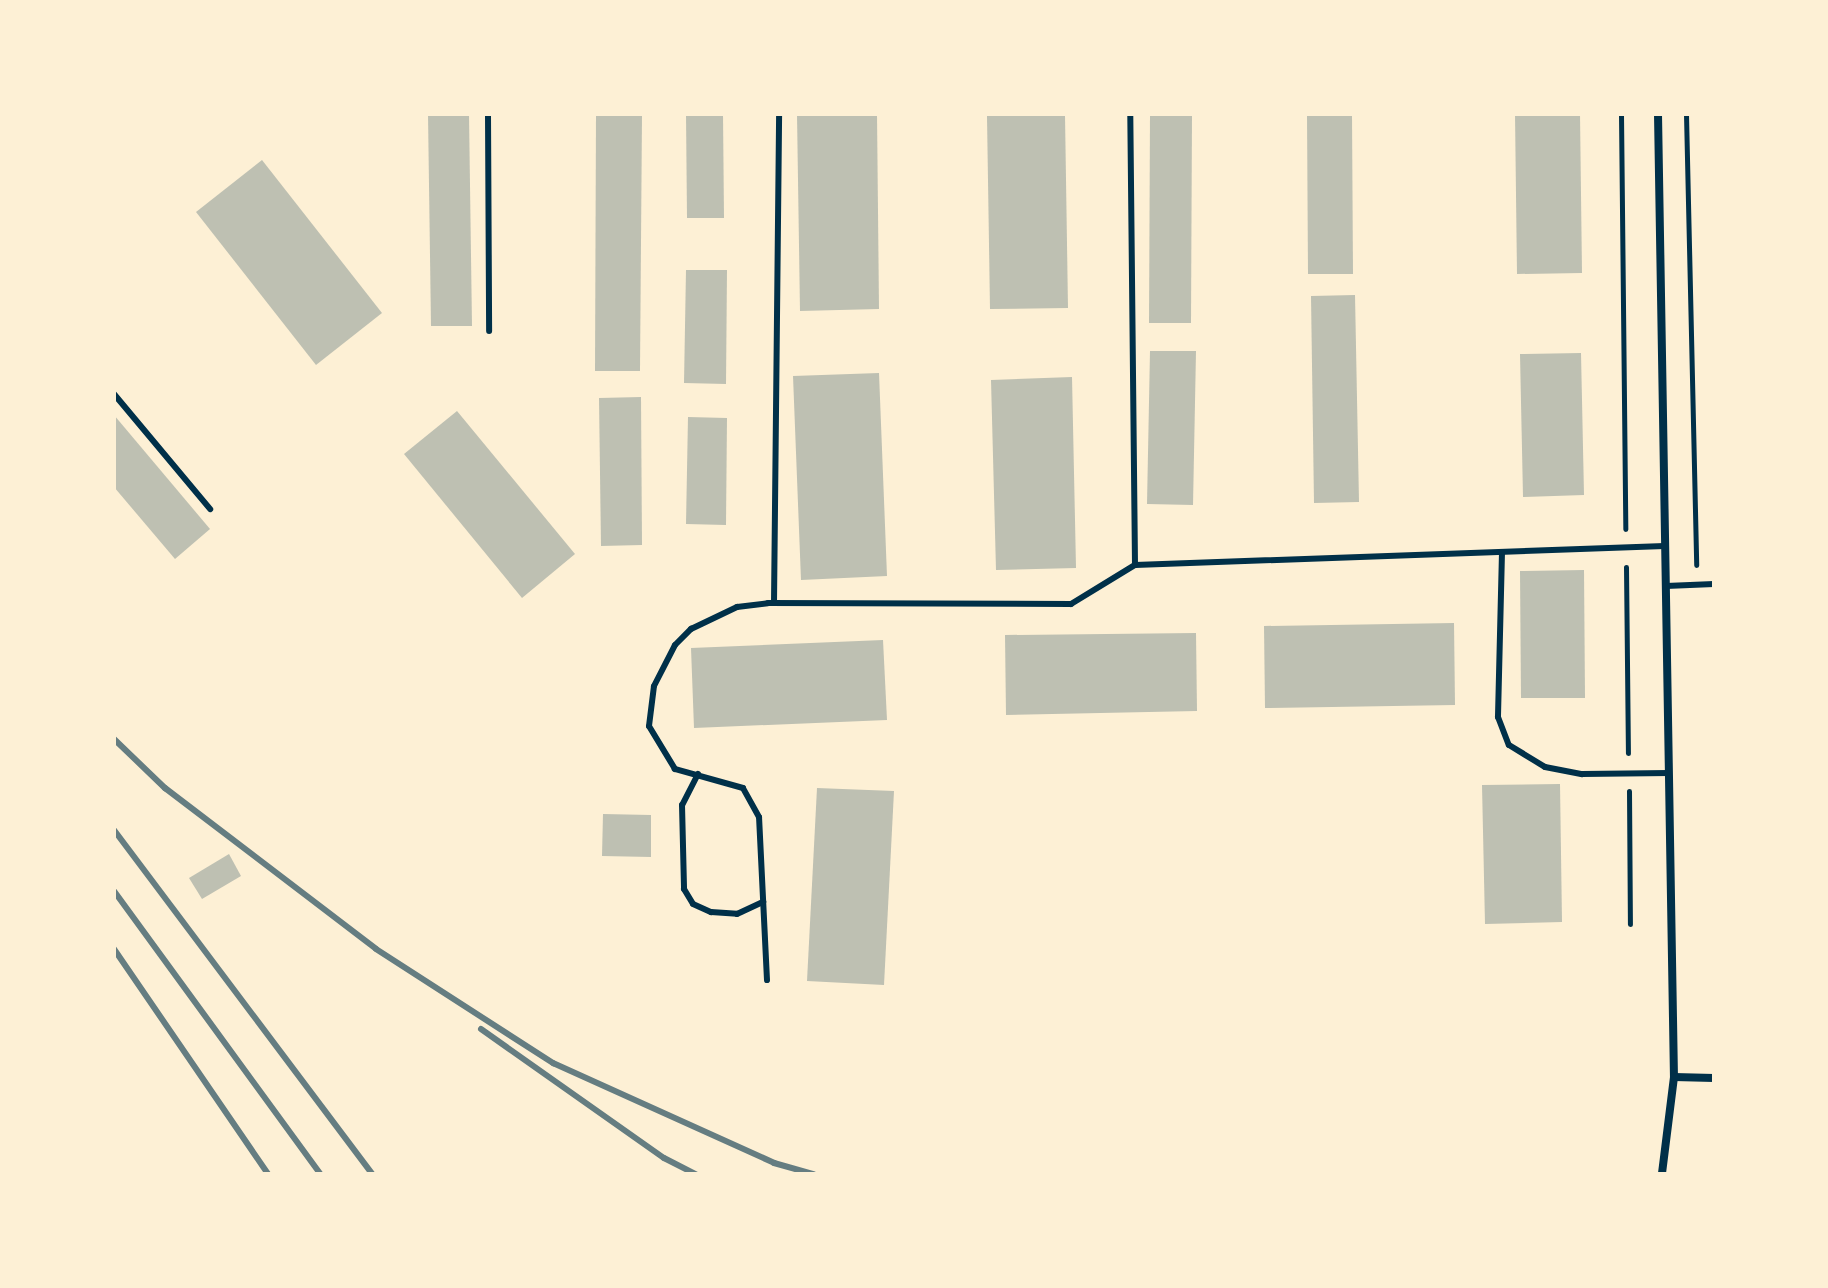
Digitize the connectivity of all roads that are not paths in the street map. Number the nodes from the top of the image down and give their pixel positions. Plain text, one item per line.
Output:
1 (488, 114) edge
2 (779, 114) edge
3 (1130, 114) edge
4 (1658, 114) edge
5 (489, 331) dead end
6 (114, 394) edge
7 (210, 509) dead end
8 (1665, 546) junction
9 (1502, 552) junction
10 (1135, 565) junction
11 (1714, 584) edge
12 (1666, 586) junction
13 (774, 603) junction
14 (1669, 773) junction
15 (698, 774) junction
16 (763, 902) junction
17 (767, 980) dead end
18 (1674, 1077) junction
19 (1714, 1078) edge
20 (1662, 1174) edge

1 - 5 lane
2 - 13 lane
3 - 10 lane
4 - 8 street
6 - 7 lane
8 - 9 lane
8 - 12 street
9 - 10 lane
9 - 14 lane
10 - 13 lane
11 - 12 lane
12 - 14 street
13 - 15 lane
14 - 18 street
15 - 16 lane
15 - 16 lane
16 - 17 lane
18 - 19 street
18 - 20 street

